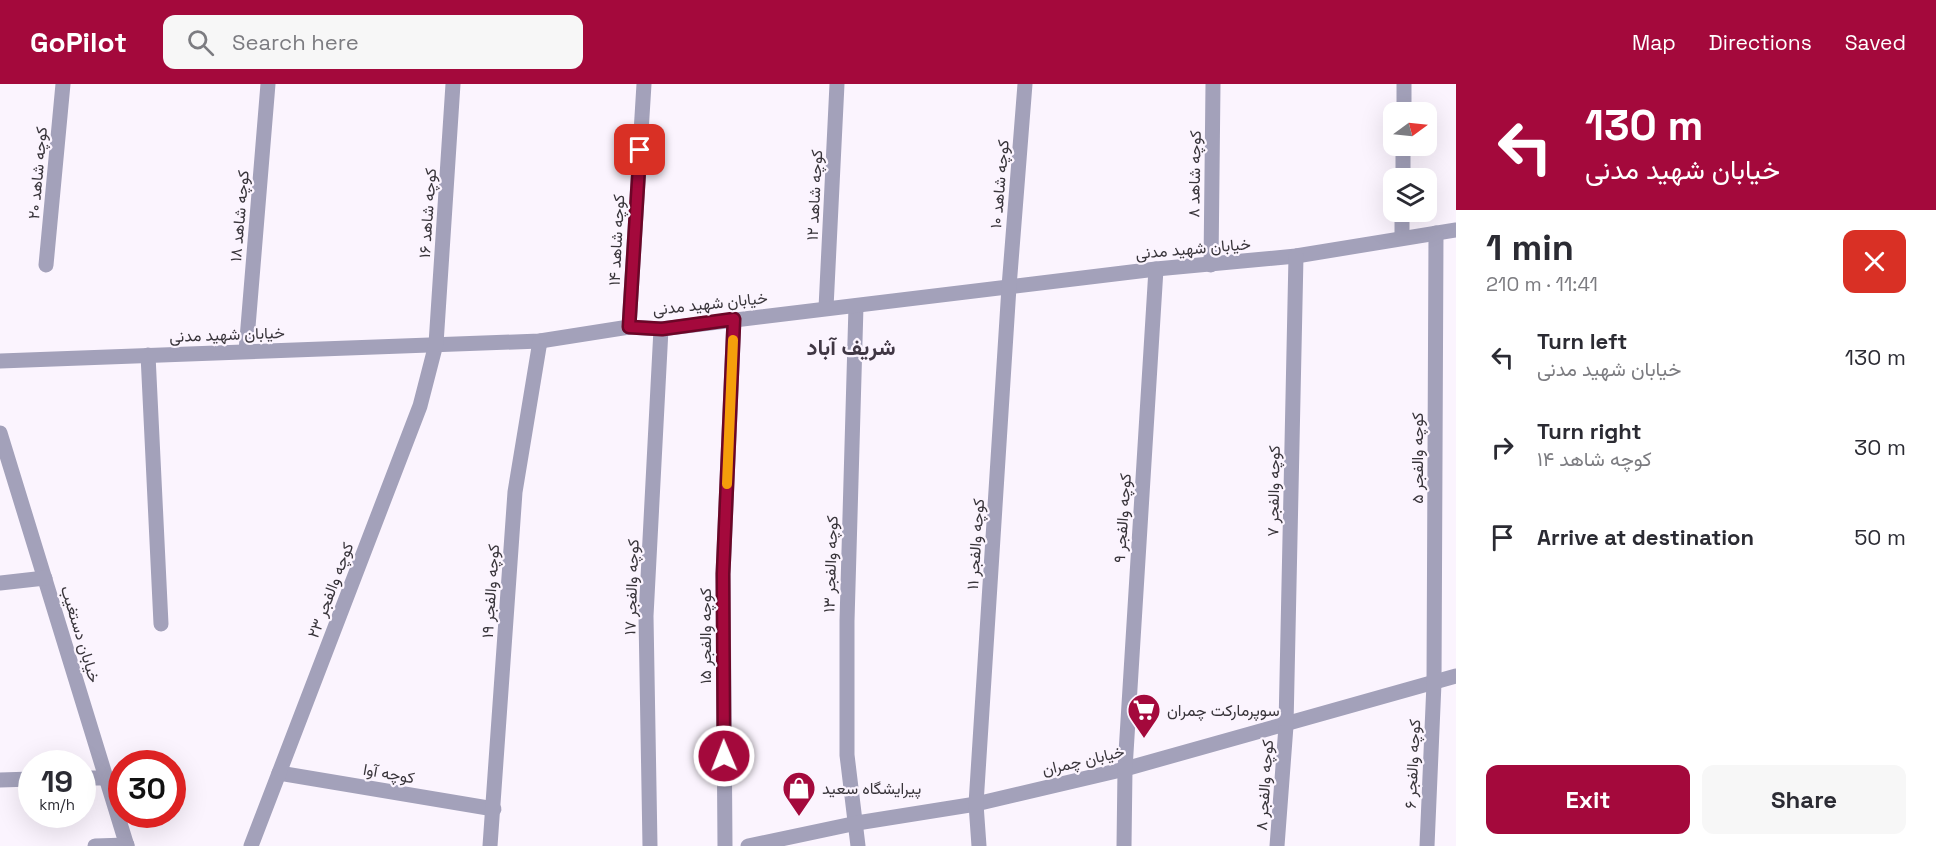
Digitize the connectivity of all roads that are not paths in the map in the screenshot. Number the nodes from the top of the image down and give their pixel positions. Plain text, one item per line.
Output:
1 (63, 84) edge
2 (268, 84) edge
3 (453, 84) edge
4 (644, 84) edge
5 (837, 84) edge
6 (1025, 84) edge
7 (1213, 84) edge
8 (1404, 84) edge
9 (1404, 102) edge
10 (1402, 222) edge
11 (1456, 230) edge
12 (1436, 233) junction
13 (1402, 237) junction
14 (1296, 256) junction
15 (46, 265) dead end
16 (1211, 265) junction
17 (1156, 269) junction
18 (1009, 287) junction
19 (856, 306) junction
20 (826, 308) junction
21 (734, 319) junction
22 (629, 327) junction
23 (662, 329) junction
24 (540, 340) junction
25 (436, 344) junction
26 (246, 351) junction
27 (148, 355) junction
28 (0, 360) edge
29 (0, 433) edge
30 (8, 482) edge
31 (45, 578) junction
32 (0, 584) edge
33 (162, 624) dead end
34 (1456, 676) edge
35 (1434, 683) junction
36 (1286, 726) junction
37 (1125, 770) junction
38 (279, 773) junction
39 (96, 777) edge
40 (106, 777) junction
41 (18, 779) edge
42 (0, 780) edge
43 (976, 804) junction
44 (494, 809) junction
45 (857, 823) junction
46 (127, 845) edge
47 (95, 846) edge
48 (251, 846) edge
49 (490, 846) edge
50 (650, 846) edge
51 (725, 846) edge
52 (748, 846) edge
53 (858, 846) edge
54 (980, 846) edge
55 (1124, 846) edge
56 (1277, 846) edge
57 (1427, 846) edge

1 - 15 street, کوچه شاهد ۲۰
2 - 26 street, کوچه شاهد ۱۸
3 - 25 street, کوچه شاهد ۱۶
4 - 22 street, کوچه شاهد ۱۴
5 - 20 street, کوچه شاهد ۱۲
6 - 18 street, کوچه شاهد ۱۰
7 - 16 street, کوچه شاهد ۸
8 - 9 street
10 - 13 street
11 - 12 street, خیابان شهید مدنی
12 - 13 street, خیابان شهید مدنی
12 - 35 street, کوچه والفجر ۵
13 - 14 street, خیابان شهید مدنی
14 - 16 street, خیابان شهید مدنی
14 - 36 street, کوچه والفجر ۷
16 - 17 street, خیابان شهید مدنی
17 - 18 street, خیابان شهید مدنی
17 - 37 street, کوچه والفجر ۹
18 - 19 street, خیابان شهید مدنی
18 - 43 street, کوچه والفجر ۱۱
19 - 20 street, خیابان شهید مدنی
19 - 45 street, کوچه والفجر ۱۳
20 - 21 street, خیابان شهید مدنی
21 - 23 street, خیابان شهید مدنی
21 - 51 street, کوچه والفجر ۱۵
22 - 23 street, خیابان شهید مدنی
22 - 24 street, خیابان شهید مدنی
23 - 50 street, کوچه والفجر ۱۷
24 - 25 street, خیابان شهید مدنی
24 - 44 street, کوچه والفجر ۱۹
25 - 26 street, خیابان شهید مدنی
25 - 38 street, کوچه والفجر ۲۳
26 - 27 street, خیابان شهید مدنی
27 - 28 street, خیابان شهید مدنی
27 - 33 street
29 - 30 street, خیابان دستغیب
30 - 31 street, خیابان دستغیب
31 - 32 street
31 - 40 street, خیابان دستغیب
34 - 35 street, خیابان چمران
35 - 36 street, خیابان چمران
35 - 57 street, کوچه والفجر ۶
36 - 37 street, خیابان چمران
36 - 56 street, کوچه والفجر ۸
37 - 43 street, خیابان چمران
37 - 55 street, کوچه والفجر ۹
38 - 44 street, کوچه آوا
38 - 48 street, کوچه والفجر ۲۳
39 - 40 street
40 - 46 street, خیابان دستغیب
41 - 42 street
43 - 45 street, خیابان چمران
43 - 54 street, کوچه والفجر ۱۱
44 - 49 street, کوچه والفجر ۱۹
45 - 52 street, خیابان چمران
45 - 53 street, کوچه والفجر ۱۳
46 - 47 street

